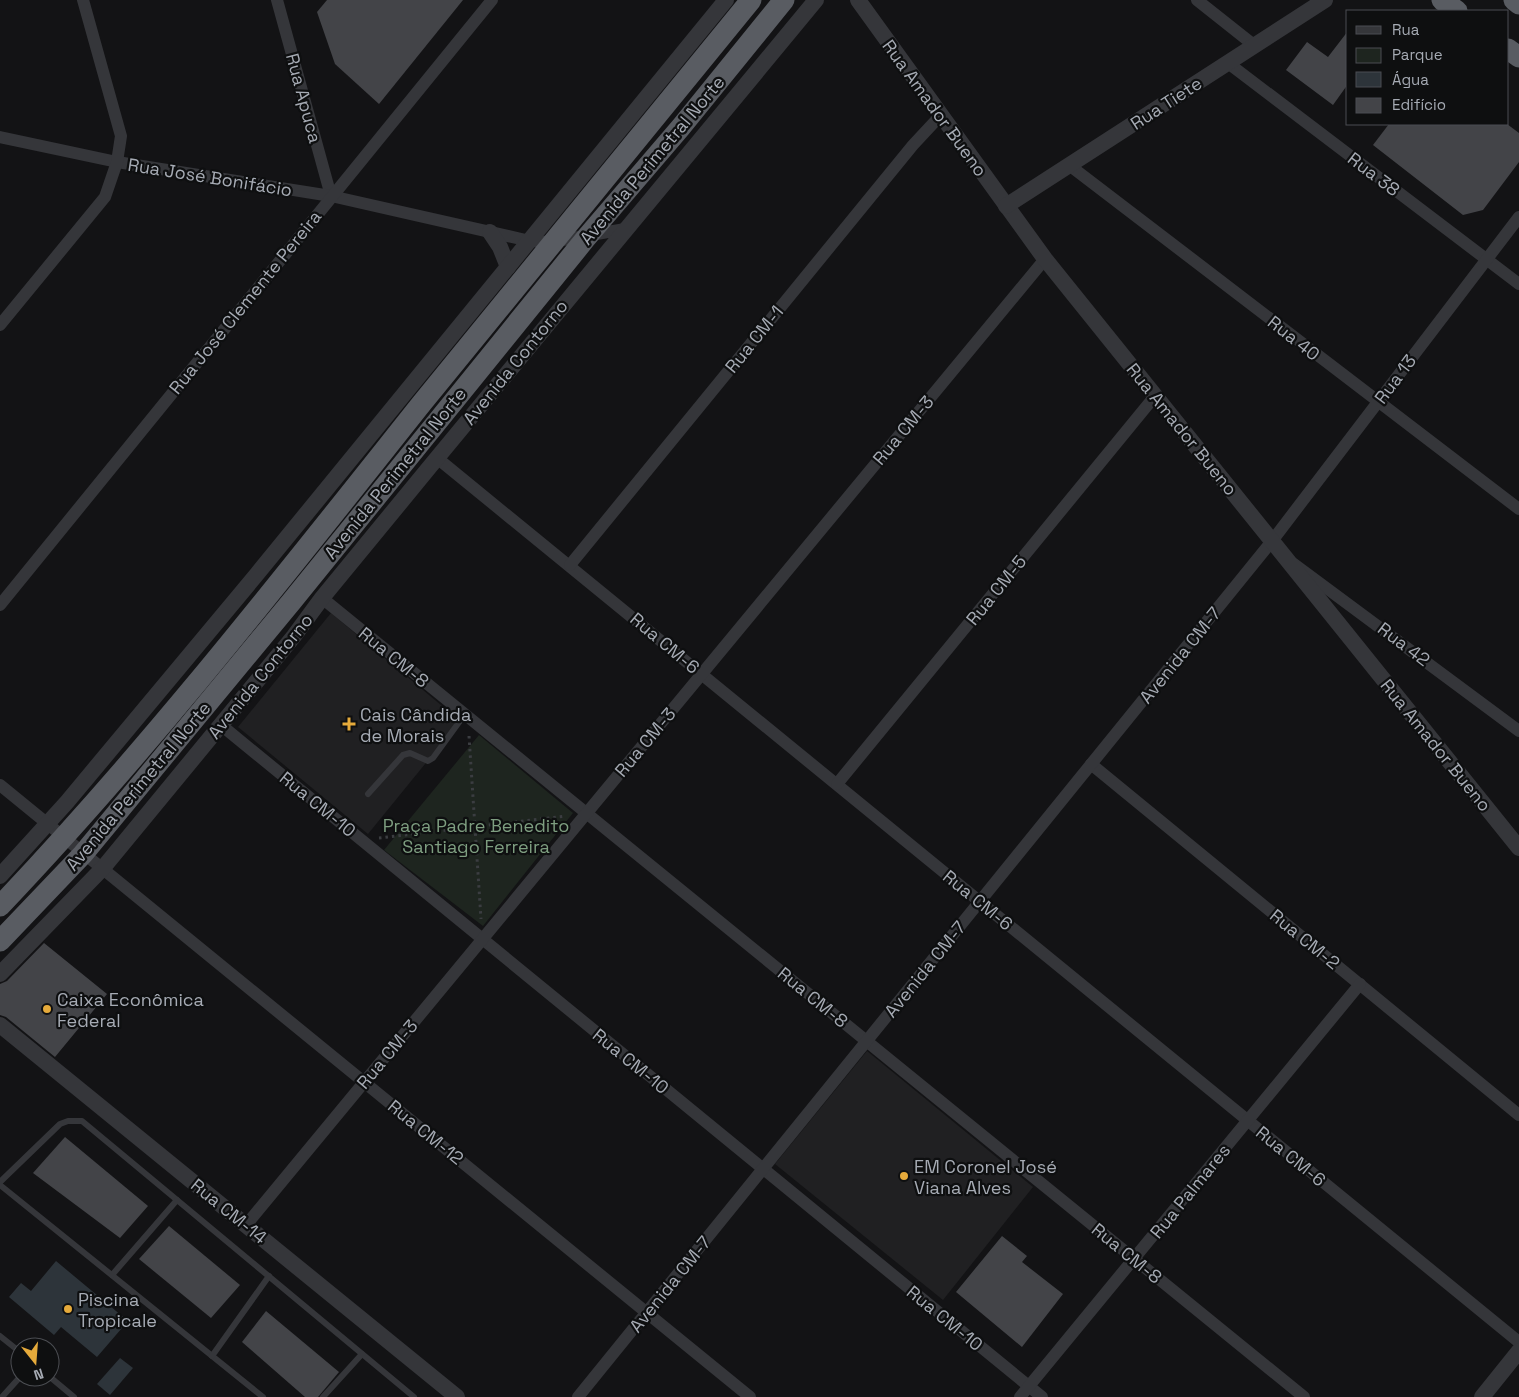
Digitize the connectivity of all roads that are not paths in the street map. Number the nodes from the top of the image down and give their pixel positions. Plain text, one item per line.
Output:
1 (83, 0) edge
2 (277, 0) edge
3 (492, 0) edge
4 (726, 0) edge
5 (751, 0) edge
6 (784, 0) edge
7 (816, 0) edge
8 (858, 0) edge
9 (1196, 0) edge
10 (1325, 0) edge
11 (1442, 0) edge
12 (1514, 0) edge
13 (1519, 4) edge
14 (1456, 10) edge
15 (1255, 46) junction
16 (1509, 50) edge
17 (1519, 58) edge
18 (1228, 63) junction
19 (940, 116) junction
20 (0, 137) edge
21 (117, 162) junction
22 (1069, 165) junction
23 (331, 196) junction
24 (1006, 206) junction
25 (1519, 217) edge
26 (625, 229) junction
27 (490, 232) junction
28 (586, 238) junction
29 (530, 241) junction
30 (551, 242) junction
31 (1487, 259) junction
32 (1045, 260) junction
33 (508, 266) junction
34 (1519, 284) edge
35 (0, 325) edge
36 (1155, 396) junction
37 (1378, 402) junction
38 (436, 458) junction
39 (1519, 509) edge
40 (1272, 541) junction
41 (1287, 560) junction
42 (570, 565) junction
43 (322, 598) junction
44 (0, 605) edge
45 (702, 674) junction
46 (467, 715) junction
47 (221, 725) junction
48 (1519, 731) edge
49 (1091, 764) junction
50 (836, 784) junction
51 (0, 785) edge
52 (368, 794) dead end
53 (587, 813) junction
54 (48, 823) junction
55 (64, 838) junction
56 (1519, 848) edge
57 (83, 854) junction
58 (103, 868) junction
59 (0, 876) edge
60 (980, 901) junction
61 (0, 906) edge
62 (482, 940) junction
63 (0, 941) edge
64 (0, 974) edge
65 (1360, 984) junction
66 (0, 1025) edge
67 (866, 1041) junction
68 (364, 1082) junction
69 (1519, 1115) edge
70 (1248, 1120) junction
71 (763, 1169) junction
72 (0, 1183) edge
73 (177, 1200) junction
74 (246, 1225) junction
75 (1134, 1258) junction
76 (112, 1275) junction
77 (269, 1276) junction
78 (646, 1312) junction
79 (0, 1336) edge
80 (1519, 1342) edge
81 (10, 1344) edge
82 (1519, 1351) edge
83 (362, 1354) junction
84 (212, 1356) junction
85 (60, 1385) edge
86 (11, 1387) edge
87 (1029, 1387) junction
88 (2, 1397) edge
89 (74, 1397) edge
90 (263, 1397) edge
91 (323, 1397) edge
92 (414, 1397) edge
93 (457, 1397) edge
94 (578, 1397) edge
95 (750, 1397) edge
96 (1020, 1397) edge
97 (1042, 1397) edge
98 (1304, 1397) edge
99 (1482, 1397) edge

1 - 21 street
2 - 23 street, Rua Apuca
3 - 23 street, Rua José Clemente Pereira
4 - 29 street
5 - 30 highway, Avenida Perimetral Norte
6 - 28 highway, Avenida Perimetral Norte
7 - 26 street, Avenida Contorno
8 - 19 street, Rua Amador Bueno
9 - 15 street
10 - 15 street, Rua Tiete
11 - 14 highway
12 - 13 highway
15 - 18 street, Rua Tiete
16 - 17 highway
18 - 22 street, Rua Tiete
18 - 31 street, Rua 38
19 - 24 street, Rua Amador Bueno
19 - 42 street, Rua CM-1
20 - 21 street, Rua José Bonifácio
21 - 23 street, Rua José Bonifácio
21 - 35 street
22 - 24 street, Rua Tiete
22 - 37 street, Rua 40
23 - 27 street, Rua José Bonifácio
23 - 44 street, Rua José Clemente Pereira
24 - 32 street, Rua Amador Bueno
25 - 31 street, Rua 13
26 - 28 street, Rua José Bonifácio
26 - 38 street, Avenida Contorno
27 - 29 street, Rua José Bonifácio
27 - 33 street
28 - 30 street, Rua José Bonifácio
28 - 57 highway, Avenida Perimetral Norte
29 - 30 street, Rua José Bonifácio
29 - 33 street
30 - 55 highway, Avenida Perimetral Norte
31 - 34 street, Rua 38
31 - 37 street, Rua 13
32 - 36 street, Rua Amador Bueno
32 - 45 street, Rua CM-3
33 - 54 street
36 - 40 street, Rua Amador Bueno
36 - 50 street, Rua CM-5
37 - 39 street, Rua 40
37 - 40 street, Rua 13
38 - 42 street, Rua CM-6
38 - 43 street, Avenida Contorno
40 - 41 street, Rua Amador Bueno
40 - 49 street, Avenida CM-7
41 - 48 street, Rua 42
41 - 56 street, Rua Amador Bueno
42 - 45 street, Rua CM-6
43 - 46 street, Rua CM-8
43 - 47 street, Avenida Contorno
45 - 50 street, Rua CM-6
45 - 53 street, Rua CM-3
46 - 52 lane
46 - 53 street, Rua CM-8
47 - 58 street, Avenida Contorno
47 - 62 street, Rua CM-10
49 - 60 street, Avenida CM-7
49 - 65 street, Rua CM-2
50 - 60 street, Rua CM-6
51 - 54 street, Rua CM-12
53 - 62 street, Rua CM-3
53 - 67 street, Rua CM-8
54 - 55 street, Rua CM-12
54 - 59 street
55 - 57 street, Rua CM-12
55 - 61 highway, Avenida Perimetral Norte
57 - 58 street, Rua CM-12
57 - 63 highway, Avenida Perimetral Norte
58 - 64 street, Avenida Contorno
58 - 68 street, Rua CM-12
60 - 67 street, Avenida CM-7
60 - 70 street, Rua CM-6
62 - 68 street, Rua CM-3
62 - 71 street, Rua CM-10
65 - 69 street, Rua CM-2
65 - 70 street, Rua Palmares
66 - 74 street, Rua CM-14
67 - 71 street, Avenida CM-7
67 - 75 street, Rua CM-8
68 - 74 street, Rua CM-3
68 - 78 street, Rua CM-12
70 - 75 street, Rua Palmares
70 - 80 street, Rua CM-6
71 - 78 street, Avenida CM-7
71 - 87 street, Rua CM-10
72 - 73 lane
72 - 76 lane
73 - 76 lane
73 - 77 lane
74 - 93 street, Rua CM-14
75 - 87 street, Rua Palmares
75 - 98 street, Rua CM-8
76 - 84 lane
77 - 83 lane
77 - 84 lane
78 - 94 street, Avenida CM-7
78 - 95 street, Rua CM-12
79 - 81 lane
82 - 99 street
83 - 91 lane
83 - 92 lane
84 - 90 lane
85 - 89 lane
86 - 88 lane
87 - 96 street, Rua Palmares
87 - 97 street, Rua CM-10

